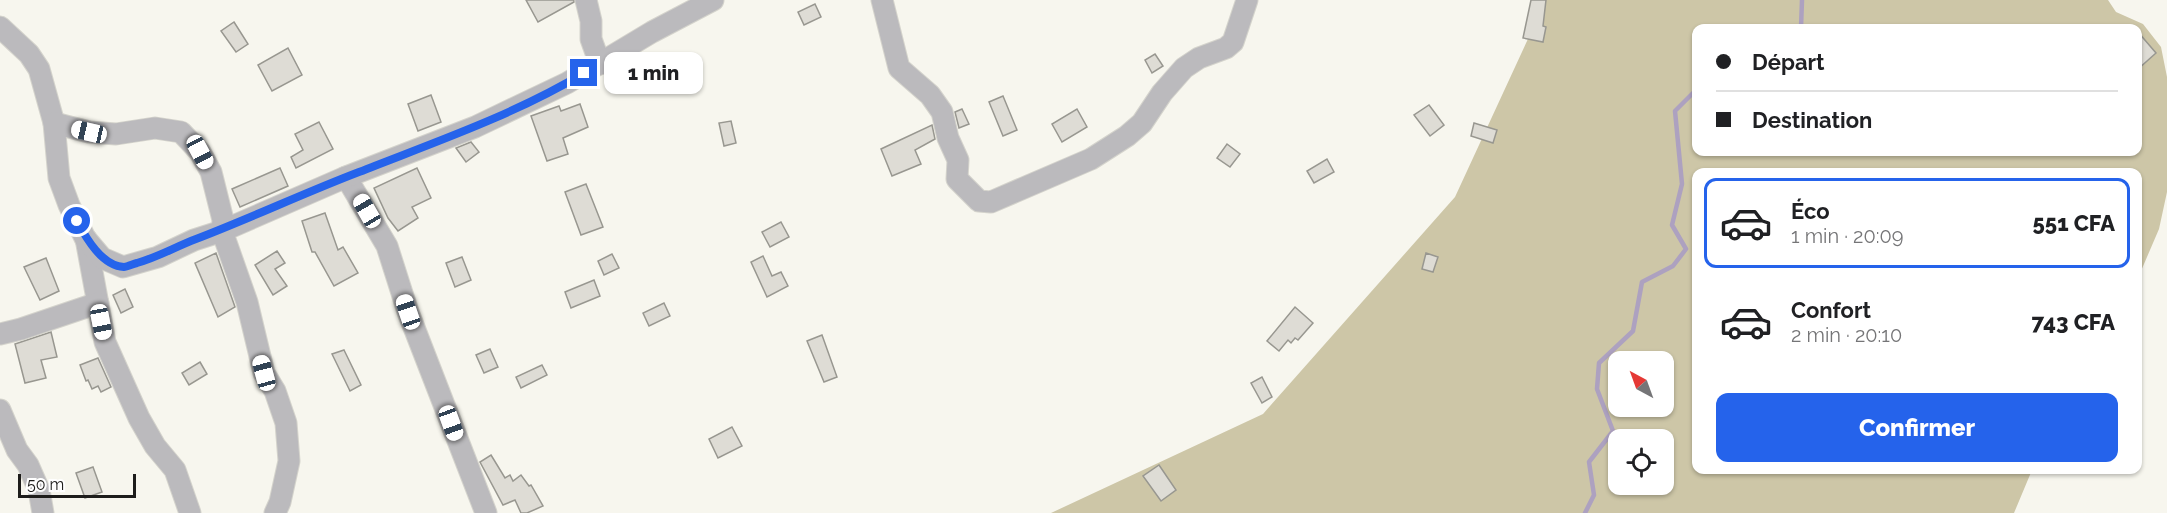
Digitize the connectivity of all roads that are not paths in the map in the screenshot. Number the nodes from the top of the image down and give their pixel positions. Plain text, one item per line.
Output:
1 (586, 0) edge
2 (713, 0) edge
3 (882, 0) edge
4 (1247, 0) edge
5 (0, 27) edge
6 (600, 64) junction
7 (54, 123) junction
8 (346, 177) junction
9 (222, 231) junction
10 (85, 238) junction
11 (98, 303) junction
12 (0, 334) edge
13 (0, 410) edge
14 (43, 513) edge
15 (190, 513) edge
16 (275, 513) edge
17 (486, 513) edge

1 - 6 street
2 - 6 street
3 - 4 street
5 - 7 street
6 - 8 street
7 - 9 street
7 - 10 street
8 - 9 street
8 - 17 street
9 - 10 street
9 - 16 street
10 - 11 street
11 - 12 street
11 - 15 street
13 - 14 street

